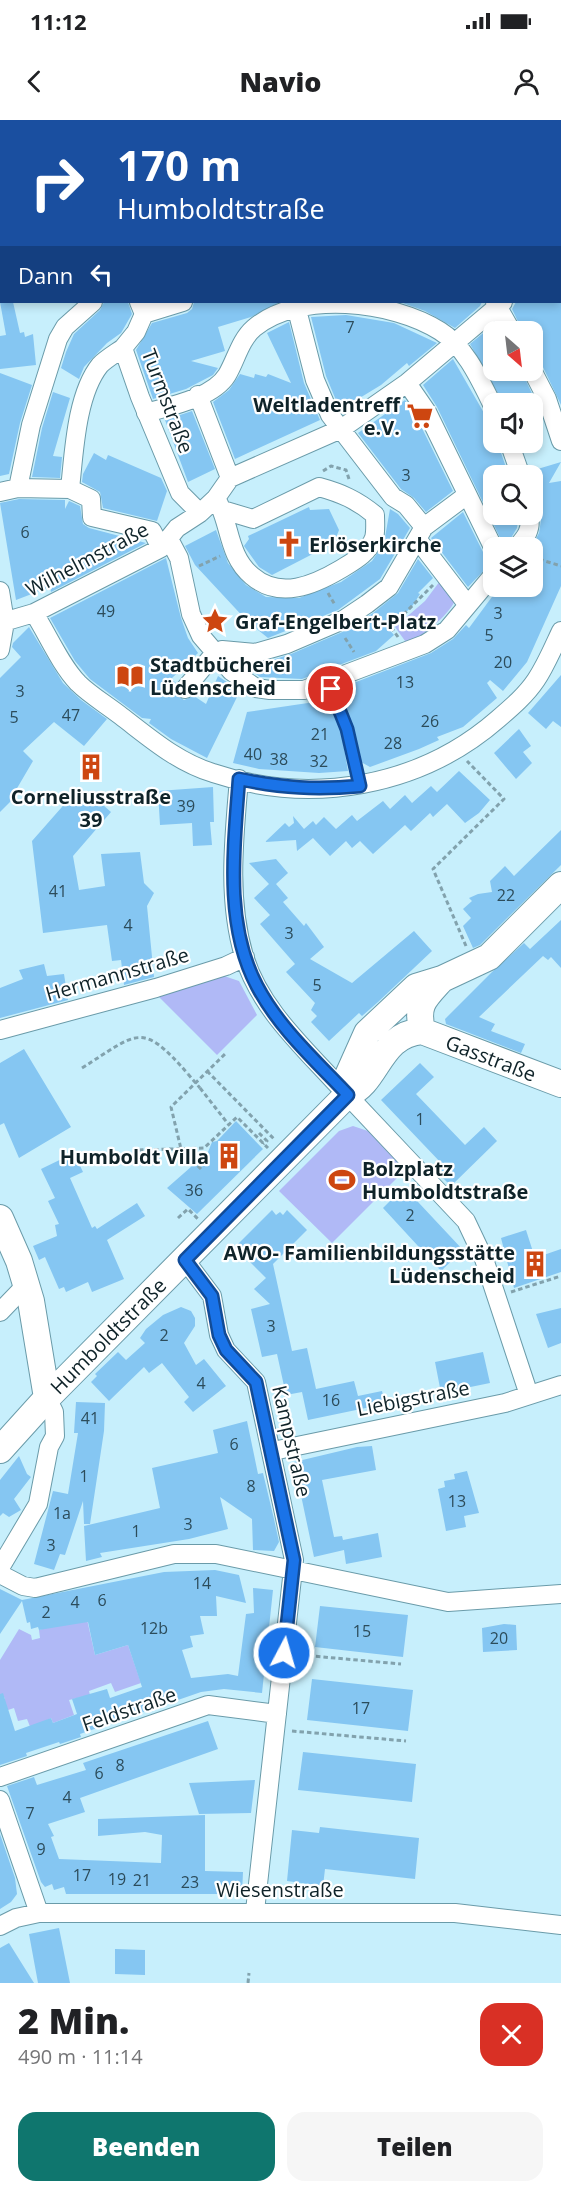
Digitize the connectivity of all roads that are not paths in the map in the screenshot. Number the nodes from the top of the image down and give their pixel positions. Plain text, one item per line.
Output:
1 (92, 303) edge
2 (176, 303) edge
3 (498, 303) edge
4 (296, 305) edge
5 (141, 308) edge
6 (507, 321) edge
7 (454, 343) junction
8 (123, 348) junction
9 (538, 381) edge
10 (407, 383) junction
11 (486, 393) edge
12 (198, 395) junction
13 (146, 413) junction
14 (341, 429) junction
15 (561, 441) edge
16 (230, 478) junction
17 (18, 488) junction
18 (70, 489) junction
19 (0, 492) edge
20 (467, 495) junction
21 (219, 504) junction
22 (200, 513) junction
23 (421, 533) junction
24 (488, 537) edge
25 (169, 547) junction
26 (483, 586) edge
27 (0, 591) edge
28 (467, 604) junction
29 (34, 613) junction
30 (3, 622) edge
31 (561, 632) edge
32 (0, 650) edge
33 (214, 654) junction
34 (328, 681) junction
35 (185, 689) dead end
36 (239, 779) junction
37 (360, 786) junction
38 (561, 885) edge
39 (244, 957) junction
40 (442, 979) junction
41 (0, 1030) edge
42 (422, 1031) junction
43 (561, 1084) edge
44 (348, 1095) junction
45 (0, 1218) edge
46 (185, 1260) junction
47 (26, 1285) junction
48 (0, 1312) edge
49 (561, 1385) edge
50 (529, 1395) junction
51 (46, 1398) junction
52 (0, 1450) edge
53 (273, 1451) junction
54 (0, 1568) edge
55 (293, 1569) junction
56 (0, 1574) edge
57 (561, 1594) edge
58 (276, 1722) junction
59 (0, 1777) edge
60 (0, 1800) edge
61 (255, 1911) junction
62 (39, 1913) junction
63 (561, 1925) edge
64 (0, 1926) edge

1 - 17 street
2 - 5 street
3 - 6 street
3 - 7 street
4 - 7 street
4 - 12 street
4 - 14 street
5 - 8 street, Turmstraße
7 - 10 street
7 - 11 street
8 - 13 street, Turmstraße
8 - 18 street
9 - 15 street
10 - 14 street
10 - 20 street
12 - 13 street
12 - 16 street
13 - 22 street, Turmstraße
14 - 16 street
14 - 23 street
16 - 21 street, Wilhelmstraße
17 - 18 street
17 - 19 street
18 - 25 street
20 - 23 street
20 - 24 street
21 - 21 street
21 - 22 street, Wilhelmstraße
22 - 25 street, Wilhelmstraße
23 - 28 street
23 - 33 street
25 - 29 street, Wilhelmstraße
25 - 33 street
26 - 28 street
27 - 30 street
28 - 34 street
29 - 30 street, Wilhelmstraße
29 - 36 street
30 - 32 street
31 - 37 street
33 - 34 street
33 - 35 street
34 - 37 lane
36 - 37 street
36 - 39 street
38 - 40 street
39 - 41 street, Hermannstraße
39 - 44 street
40 - 42 street
40 - 44 street
42 - 43 street, Gasstraße
42 - 44 street, Humboldtstraße
44 - 46 street, Humboldtstraße
44 - 50 street
45 - 47 street
46 - 51 street, Humboldtstraße
46 - 53 street, Kampstraße
47 - 48 street
47 - 51 street
49 - 50 street, Liebigstraße
50 - 53 street, Liebigstraße
51 - 52 street, Humboldtstraße
51 - 54 street
53 - 55 street, Kampstraße
55 - 56 street
55 - 57 street
55 - 58 street, Kampstraße
58 - 59 street, Feldstraße
58 - 61 street, Kampstraße
60 - 62 street
61 - 62 street, Wiesenstraße
61 - 63 street, Wiesenstraße
62 - 64 street, Wiesenstraße

